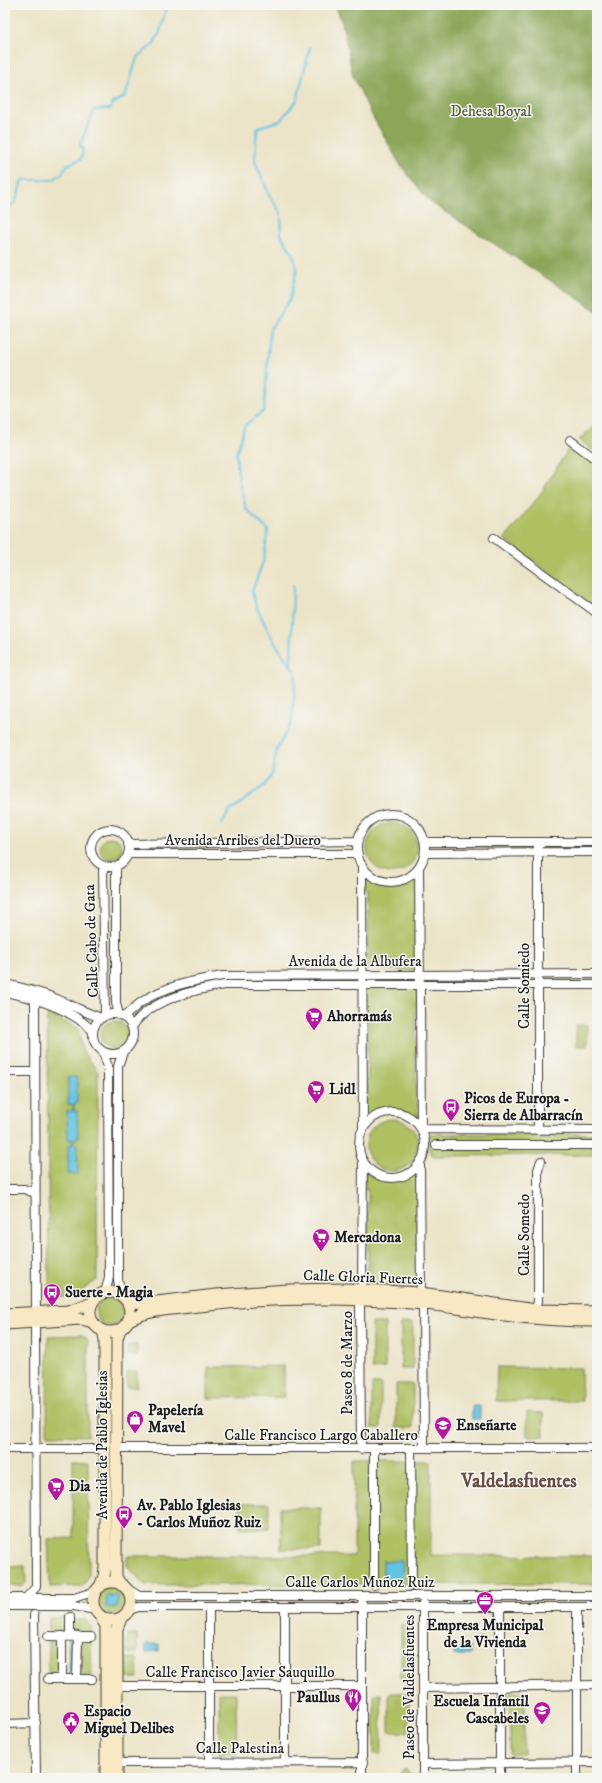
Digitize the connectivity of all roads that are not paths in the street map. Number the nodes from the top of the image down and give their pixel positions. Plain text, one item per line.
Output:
1 (570, 440) dead end
2 (597, 460) edge
3 (494, 538) dead end
4 (597, 613) edge
5 (358, 841) junction
6 (425, 842) junction
7 (538, 842) junction
8 (597, 842) edge
9 (128, 844) junction
10 (538, 852) junction
11 (597, 852) edge
12 (425, 853) junction
13 (128, 854) junction
14 (358, 854) junction
15 (362, 865) junction
16 (103, 866) junction
17 (116, 866) junction
18 (419, 868) junction
19 (538, 974) junction
20 (597, 974) edge
21 (362, 975) junction
22 (420, 975) junction
23 (5, 984) edge
24 (420, 984) junction
25 (538, 984) junction
26 (362, 985) junction
27 (597, 985) edge
28 (5, 992) edge
29 (35, 999) junction
30 (121, 1016) junction
31 (104, 1017) junction
32 (132, 1027) junction
33 (93, 1031) junction
34 (102, 1052) junction
35 (123, 1052) junction
36 (5, 1072) edge
37 (35, 1072) junction
38 (421, 1128) junction
39 (363, 1129) junction
40 (538, 1130) junction
41 (597, 1130) edge
42 (436, 1145) dead end
43 (597, 1145) edge
44 (363, 1160) junction
45 (538, 1161) dead end
46 (420, 1162) junction
47 (5, 1189) edge
48 (35, 1193) junction
49 (105, 1293) junction
50 (361, 1295) junction
51 (124, 1299) junction
52 (422, 1299) junction
53 (92, 1303) junction
54 (539, 1307) junction
55 (597, 1312) edge
56 (5, 1314) edge
57 (36, 1317) junction
58 (129, 1320) junction
59 (597, 1321) edge
60 (93, 1322) junction
61 (5, 1324) edge
62 (120, 1330) junction
63 (103, 1331) junction
64 (410, 1448) junction
65 (424, 1448) junction
66 (597, 1448) edge
67 (5, 1449) edge
68 (36, 1449) junction
69 (112, 1449) junction
70 (362, 1449) junction
71 (374, 1449) junction
72 (374, 1585) dead end
73 (123, 1586) junction
74 (412, 1586) dead end
75 (36, 1587) junction
76 (98, 1589) junction
77 (362, 1596) junction
78 (422, 1596) junction
79 (597, 1596) edge
80 (5, 1598) edge
81 (26, 1602) junction
82 (46, 1602) junction
83 (5, 1606) edge
84 (209, 1607) junction
85 (285, 1607) junction
86 (362, 1607) junction
87 (423, 1607) junction
88 (500, 1607) junction
89 (577, 1607) junction
90 (597, 1607) edge
91 (129, 1610) junction
92 (98, 1613) junction
93 (34, 1615) junction
94 (70, 1617) dead end
95 (121, 1618) junction
96 (48, 1636) dead end
97 (70, 1636) junction
98 (92, 1637) dead end
99 (48, 1679) dead end
100 (62, 1679) junction
101 (77, 1679) junction
102 (92, 1679) dead end
103 (577, 1685) junction
104 (597, 1685) edge
105 (118, 1686) junction
106 (209, 1686) junction
107 (285, 1686) junction
108 (362, 1686) junction
109 (423, 1688) junction
110 (500, 1688) junction
111 (36, 1723) junction
112 (5, 1724) edge
113 (117, 1762) junction
114 (209, 1762) junction
115 (285, 1762) junction
116 (363, 1762) junction
117 (577, 1762) junction
118 (597, 1762) edge
119 (500, 1763) junction
120 (423, 1764) junction
121 (36, 1778) edge
122 (106, 1778) edge
123 (117, 1778) edge
124 (362, 1778) edge
125 (423, 1778) edge
126 (500, 1778) edge
127 (577, 1778) edge

1 - 2 street
3 - 4 street
5 - 6 street
5 - 9 street, Avenida Arribes del Duero
5 - 14 street
6 - 7 street
6 - 12 street
7 - 8 street
7 - 10 street, Calle Somiedo
9 - 13 street
9 - 16 street
10 - 11 street
10 - 12 street
10 - 19 street, Calle Somiedo
12 - 18 street
13 - 14 street, Avenida Arribes del Duero
13 - 17 street
14 - 15 street
15 - 18 street
15 - 21 street
16 - 17 street
16 - 31 street, Calle Cabo de Gata
17 - 30 street, Calle Cabo de Gata
18 - 22 street
19 - 20 street, Avenida de la Albufera
19 - 22 street, Avenida de la Albufera
19 - 25 street, Calle Somiedo
21 - 22 street, Avenida de la Albufera
21 - 26 street
21 - 30 street, Avenida de la Albufera
22 - 24 street
23 - 31 street
24 - 25 street, Avenida de la Albufera
24 - 26 street, Avenida de la Albufera
24 - 38 street
25 - 27 street, Avenida de la Albufera
25 - 40 street, Calle Somiedo
26 - 32 street, Avenida de la Albufera
26 - 39 street
28 - 29 street
29 - 33 street
29 - 37 street
30 - 31 street
30 - 32 street
31 - 33 street
32 - 35 street
33 - 34 street
34 - 35 street
34 - 49 street
35 - 51 street
36 - 37 street
37 - 48 street
38 - 39 street
38 - 40 street
38 - 46 street
39 - 44 street
40 - 41 street
42 - 43 street
44 - 46 street
44 - 50 street, Paseo 8 de Marzo
45 - 54 street, Calle Somedo
46 - 52 street
47 - 48 street
48 - 57 street
49 - 51 main road
49 - 53 main road
50 - 51 main road, Calle Gloria Fuertes
50 - 52 main road, Calle Gloria Fuertes
50 - 58 main road, Calle Gloria Fuertes
50 - 70 street, Paseo 8 de Marzo
51 - 58 main road
52 - 54 main road, Calle Gloria Fuertes
52 - 59 main road, Calle Gloria Fuertes
52 - 65 street
53 - 57 main road
53 - 60 main road
54 - 55 main road, Calle Gloria Fuertes
56 - 57 main road
57 - 60 main road
57 - 61 main road
57 - 68 street
58 - 62 main road
60 - 63 main road
62 - 63 main road
62 - 69 main road, Avenida de Pablo Iglesias
63 - 69 main road, Avenida de Pablo Iglesias
64 - 65 street, Calle Francisco Largo Caballero
64 - 71 street, Calle Francisco Largo Caballero
64 - 74 street
65 - 66 street, Calle Francisco Largo Caballero
67 - 68 street, Calle Francisco Largo Caballero
68 - 69 street, Calle Francisco Largo Caballero
68 - 75 street
69 - 70 street, Calle Francisco Largo Caballero
69 - 73 main road, Avenida de Pablo Iglesias
69 - 76 main road, Avenida de Pablo Iglesias
70 - 71 street, Calle Francisco Largo Caballero
71 - 72 street
73 - 76 main road
73 - 77 street, Calle Carlos Muñoz Ruiz
73 - 91 main road
75 - 81 street
75 - 82 street
76 - 82 street
76 - 92 main road
77 - 78 street, Calle Carlos Muñoz Ruiz
77 - 86 street
78 - 79 street, Calle Carlos Muñoz Ruiz
78 - 87 street, Paseo de Valdelasfuentes
80 - 81 street
81 - 82 street
81 - 83 street
81 - 93 street
82 - 92 street
82 - 93 street
84 - 85 street, Calle Carlos Muñoz Ruiz
84 - 91 street, Calle Carlos Muñoz Ruiz
84 - 106 street
85 - 86 street, Calle Carlos Muñoz Ruiz
85 - 107 street
86 - 87 street, Calle Carlos Muñoz Ruiz
86 - 108 street
87 - 88 street, Calle Carlos Muñoz Ruiz
87 - 109 street, Paseo de Valdelasfuentes
88 - 89 street, Calle Carlos Muñoz Ruiz
88 - 110 street
89 - 90 street, Calle Carlos Muñoz Ruiz
89 - 103 street
91 - 95 main road
92 - 95 main road
92 - 122 main road
93 - 111 street
94 - 97 street
95 - 105 main road
96 - 97 street
97 - 98 street
97 - 100 street
97 - 101 street
99 - 100 street
100 - 101 street
101 - 102 street
103 - 104 street
103 - 110 street
103 - 117 street
105 - 106 street, Calle Francisco Javier Sauquillo
105 - 113 main road
106 - 107 street, Calle Francisco Javier Sauquillo
106 - 114 street
107 - 108 street, Calle Francisco Javier Sauquillo
107 - 115 street
108 - 116 street
109 - 110 street
109 - 120 street, Paseo de Valdelasfuentes
110 - 119 street
111 - 112 street
111 - 121 street
113 - 114 street, Calle Palestina
113 - 123 main road
114 - 115 street, Calle Palestina
115 - 116 street, Calle Palestina
116 - 124 street
117 - 118 street
117 - 119 street
117 - 127 street
119 - 120 street
119 - 126 street
120 - 125 street, Paseo de Valdelasfuentes

